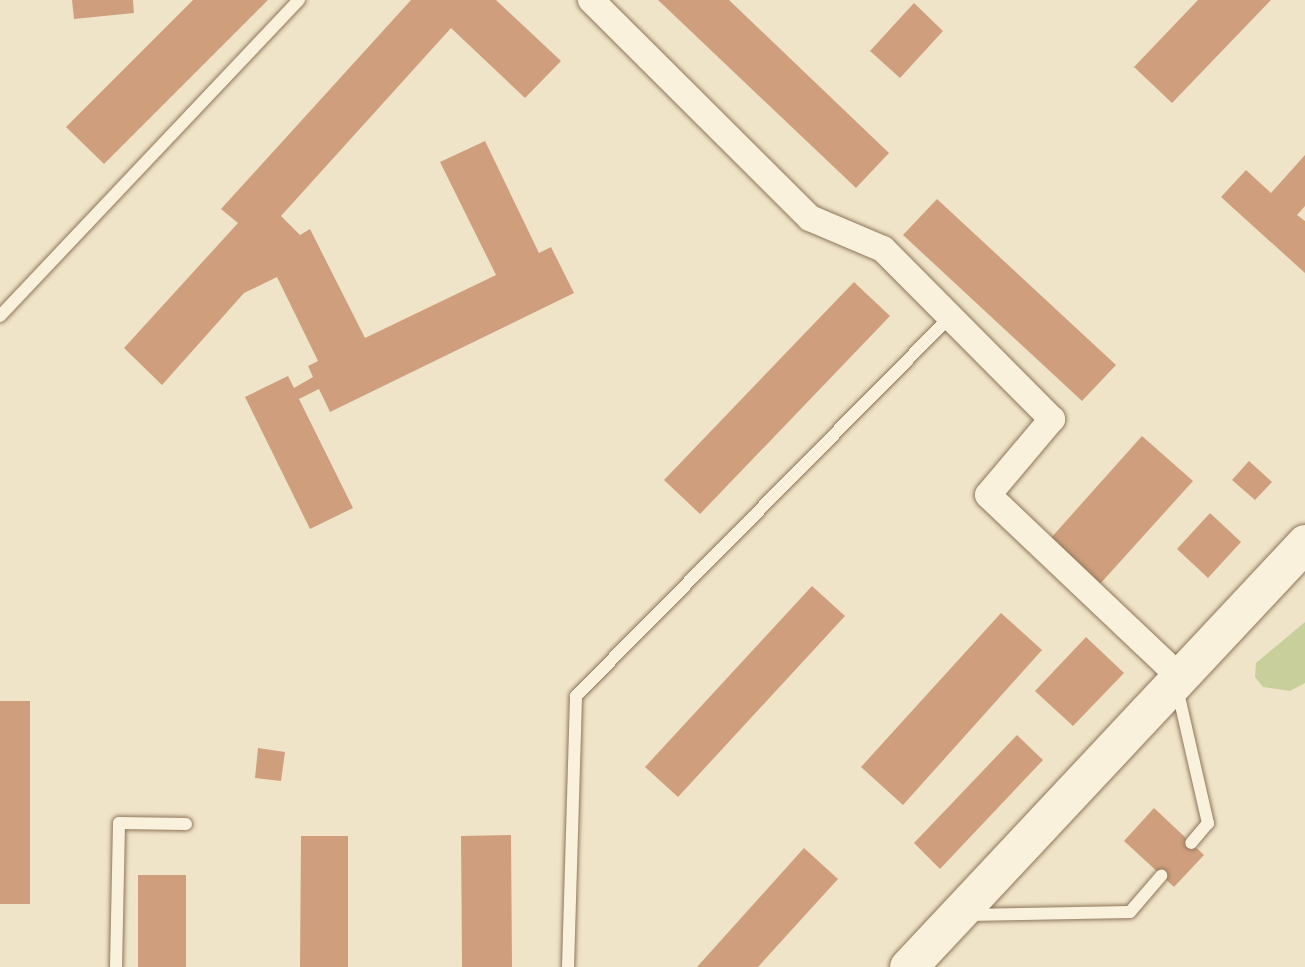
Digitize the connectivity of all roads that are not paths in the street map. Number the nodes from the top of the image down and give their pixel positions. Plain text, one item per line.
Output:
1 (299, 0) edge
2 (591, 0) edge
3 (0, 316) edge
4 (951, 316) junction
5 (1305, 542) edge
6 (1178, 680) junction
7 (186, 824) dead end
8 (1191, 843) dead end
9 (1161, 876) dead end
10 (961, 915) junction
11 (116, 967) edge
12 (568, 967) edge
13 (908, 967) edge

1 - 3 lane
2 - 4 street
4 - 6 street
4 - 12 lane
5 - 6 street
6 - 8 lane
6 - 10 street
7 - 11 lane
9 - 10 lane
10 - 13 street

